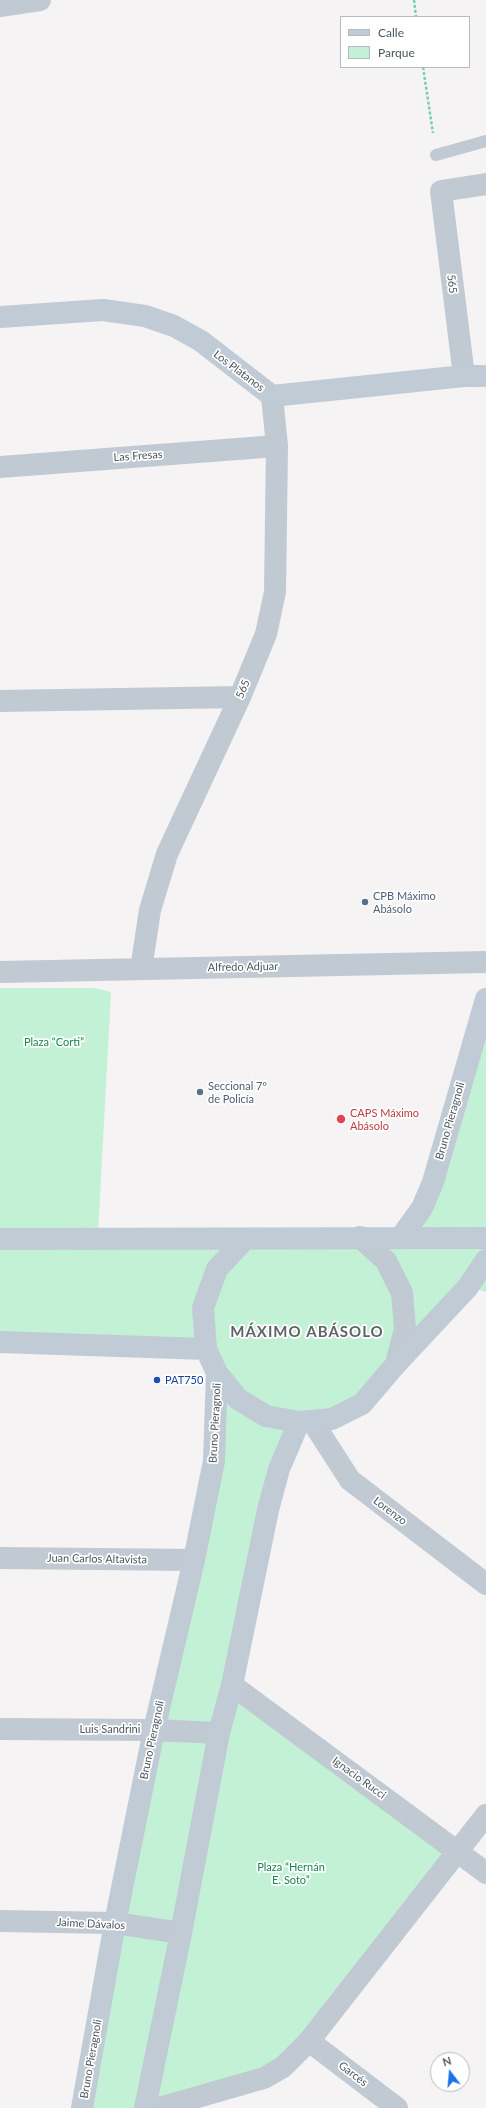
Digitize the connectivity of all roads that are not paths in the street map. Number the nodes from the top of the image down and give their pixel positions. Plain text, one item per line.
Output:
1 (40, 0) edge
2 (0, 6) edge
3 (486, 141) edge
4 (436, 155) road end
5 (486, 184) edge
6 (0, 317) edge
7 (464, 376) junction
8 (486, 376) edge
9 (272, 396) junction
10 (277, 446) junction
11 (0, 467) edge
12 (240, 697) junction
13 (0, 701) edge
14 (486, 962) edge
15 (141, 969) junction
16 (0, 972) edge
17 (486, 998) edge
18 (360, 1237) junction
19 (401, 1237) junction
20 (486, 1238) edge
21 (0, 1239) edge
22 (245, 1239) junction
23 (486, 1260) edge
24 (477, 1290) edge
25 (0, 1342) edge
26 (206, 1348) junction
27 (396, 1364) junction
28 (217, 1373) junction
29 (305, 1422) junction
30 (0, 1558) edge
31 (194, 1560) junction
32 (486, 1584) edge
33 (232, 1685) junction
34 (0, 1729) edge
35 (154, 1730) junction
36 (219, 1733) junction
37 (486, 1815) edge
38 (459, 1852) junction
39 (486, 1873) edge
40 (0, 1921) edge
41 (115, 1923) junction
42 (181, 1933) junction
43 (309, 2041) junction
44 (82, 2108) edge
45 (145, 2108) edge
46 (159, 2108) edge
47 (397, 2108) edge

1 - 2 street
3 - 4 lane
5 - 7 street, 565
6 - 9 street, Los Platanos
7 - 8 street, Los Platanos
7 - 9 street, Los Platanos
9 - 10 street, 565
10 - 11 street, Las Fresas
10 - 12 street, 565
12 - 13 street
12 - 15 street, 565
14 - 15 street, Alfredo Adjuar
15 - 16 street, Alfredo Adjuar
17 - 19 street, Bruno Pieragnoli
18 - 19 street
18 - 22 street
18 - 27 street
19 - 20 street
21 - 22 street
22 - 26 street
23 - 24 street
24 - 27 street
25 - 26 street
26 - 28 street
27 - 29 street
28 - 29 street
28 - 31 street, Bruno Pieragnoli
29 - 32 street, Lorenzo
29 - 33 street
30 - 31 street, Juan Carlos Altavista
31 - 35 street, Bruno Pieragnoli
33 - 36 street
33 - 38 street, Ignacio Rucci
34 - 35 street, Luis Sandrini
35 - 36 street, Luis Sandrini
35 - 41 street, Bruno Pieragnoli
36 - 42 street
37 - 38 street
38 - 39 street, Ignacio Rucci
38 - 43 street
40 - 41 street, Jaime Dávalos
41 - 42 street, Jaime Dávalos
41 - 44 street, Bruno Pieragnoli
42 - 45 street
43 - 46 street
43 - 47 street, Garcés

